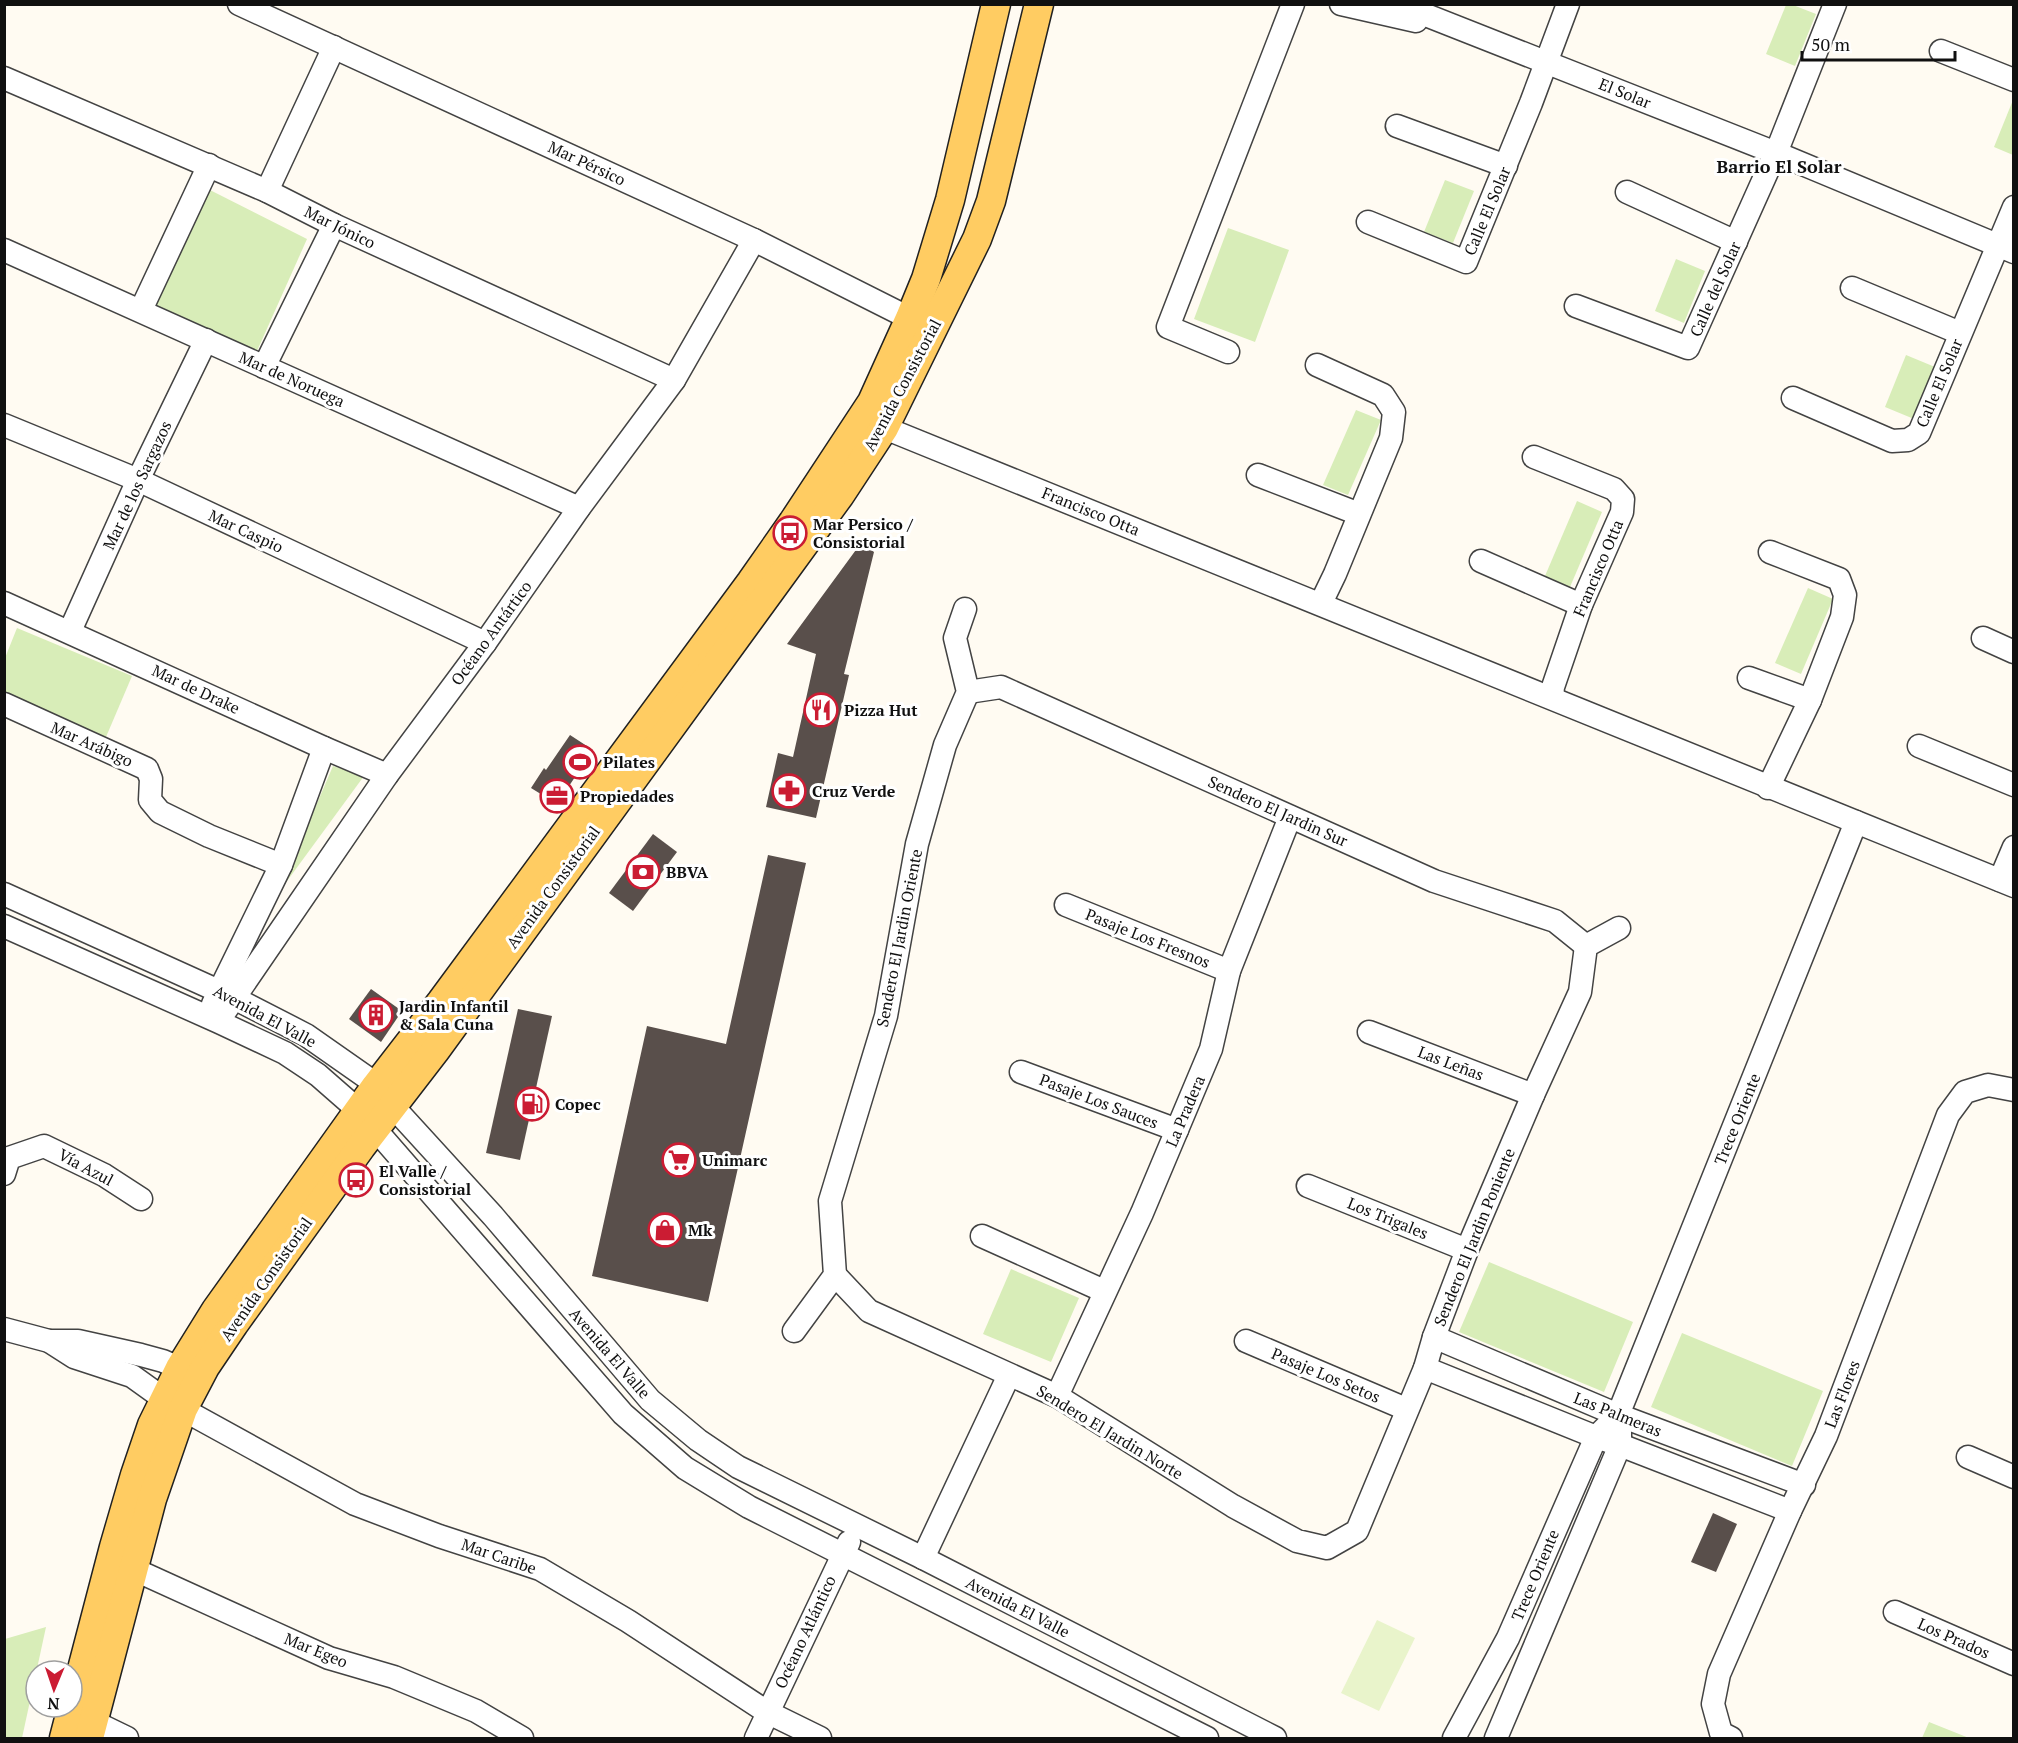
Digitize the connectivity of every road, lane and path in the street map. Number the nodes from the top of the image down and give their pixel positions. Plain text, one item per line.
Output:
1 (239, 4) edge
2 (996, 4) edge
3 (1039, 4) edge
4 (1293, 4) edge
5 (1341, 4) edge
6 (1398, 4) edge
7 (1568, 4) edge
8 (1833, 5) edge
9 (1473, 33) junction
10 (334, 47) junction
11 (1941, 51) dead end
12 (1545, 62) junction
13 (4, 78) edge
14 (2013, 80) edge
15 (1397, 126) dead end
16 (1776, 153) junction
17 (209, 165) junction
18 (1506, 166) junction
19 (267, 191) junction
20 (1627, 192) dead end
21 (2013, 207) edge
22 (1368, 222) dead end
23 (334, 225) junction
24 (754, 240) junction
25 (1736, 242) junction
26 (2006, 249) edge
27 (4, 250) edge
28 (1852, 288) dead end
29 (1576, 306) dead end
30 (141, 310) junction
31 (921, 324) junction
32 (1960, 333) junction
33 (206, 340) junction
34 (1228, 352) dead end
35 (1317, 365) dead end
36 (264, 367) junction
37 (674, 380) junction
38 (1793, 398) dead end
39 (873, 423) junction
40 (4, 425) edge
41 (1534, 457) dead end
42 (1258, 475) dead end
43 (138, 480) junction
44 (579, 508) junction
45 (1359, 514) junction
46 (1770, 552) dead end
47 (1481, 561) dead end
48 (1321, 603) junction
49 (1581, 605) junction
50 (6, 608) edge
51 (965, 609) dead end
52 (69, 631) junction
53 (1983, 638) dead end
54 (485, 643) junction
55 (2013, 652) edge
56 (1749, 678) dead end
57 (968, 692) junction
58 (1552, 697) junction
59 (1810, 700) junction
60 (4, 704) edge
61 (1919, 746) dead end
62 (324, 748) junction
63 (387, 775) junction
64 (2013, 785) edge
65 (1768, 788) junction
66 (1290, 817) junction
67 (1856, 822) junction
68 (2013, 847) edge
69 (281, 865) junction
70 (2007, 883) edge
71 (4, 894) edge
72 (1066, 905) dead end
73 (4, 926) edge
74 (1619, 928) dead end
75 (1586, 946) junction
76 (1229, 971) junction
77 (227, 995) junction
78 (213, 1019) junction
79 (1369, 1032) dead end
80 (1021, 1072) dead end
81 (2013, 1090) edge
82 (384, 1095) junction
83 (1533, 1095) junction
84 (366, 1120) junction
85 (1176, 1130) junction
86 (4, 1174) edge
87 (1308, 1186) dead end
88 (141, 1199) dead end
89 (982, 1236) dead end
90 (1467, 1250) junction
91 (835, 1275) junction
92 (1104, 1291) junction
93 (4, 1329) edge
94 (794, 1331) dead end
95 (1434, 1337) junction
96 (49, 1341) junction
97 (1246, 1341) dead end
98 (1425, 1368) junction
99 (190, 1373) junction
100 (1010, 1374) junction
101 (1057, 1396) junction
102 (173, 1404) junction
103 (1406, 1409) junction
104 (1618, 1415) junction
105 (1596, 1437) junction
106 (1620, 1445) junction
107 (1968, 1457) dead end
108 (738, 1467) junction
109 (2013, 1477) edge
110 (1804, 1485) junction
111 (724, 1492) junction
112 (1790, 1511) junction
113 (858, 1526) junction
114 (1328, 1548) joint
115 (843, 1553) junction
116 (923, 1558) junction
117 (122, 1564) junction
118 (1895, 1612) dead end
119 (2013, 1664) edge
120 (767, 1712) junction
121 (80, 1729) edge
122 (127, 1738) edge
123 (522, 1738) edge
124 (756, 1738) edge
125 (820, 1738) edge
126 (1207, 1738) edge
127 (1275, 1738) edge
128 (1454, 1738) edge
129 (1496, 1738) edge
130 (1731, 1738) edge

1 - 10 street, Mar Pérsico
2 - 31 main road, Avenida Consistorial
3 - 31 main road, Avenida Consistorial
4 - 34 street
5 - 9 street, El Solar
6 - 9 street, El Solar
7 - 12 street, Calle El Solar
8 - 16 street
9 - 12 street, El Solar
10 - 19 street
10 - 24 street, Mar Pérsico
11 - 14 street
12 - 16 street, El Solar
12 - 18 street, Calle El Solar
13 - 17 street, Mar Jónico
15 - 18 street
16 - 25 street, Calle del Solar
16 - 26 street, El Solar
17 - 19 street, Mar Jónico
17 - 30 street
18 - 22 street, Calle El Solar
19 - 23 street, Mar Jónico
20 - 25 street
21 - 26 street, Calle El Solar
23 - 36 street
23 - 37 street, Mar Jónico
24 - 31 street, Mar Pérsico
24 - 37 street, Océano Antártico
25 - 29 street, Calle del Solar
26 - 32 street, Calle El Solar
27 - 30 street, Mar de Noruega
28 - 32 street
30 - 33 street, Mar de Noruega
31 - 39 main road, Avenida Consistorial
32 - 38 street, Calle El Solar
33 - 36 street, Mar de Noruega
33 - 43 street, Mar de los Sargazos
35 - 45 street
36 - 44 street, Mar de Noruega
37 - 44 street, Océano Antártico
39 - 48 street, Francisco Otta
39 - 82 main road, Avenida Consistorial
40 - 43 street, Mar Caspio
41 - 49 street, Francisco Otta
42 - 45 street
43 - 52 street, Mar de los Sargazos
43 - 54 street, Mar Caspio
44 - 54 street, Océano Antártico
45 - 48 street
46 - 59 street
47 - 49 street
48 - 58 street, Francisco Otta
49 - 58 street, Francisco Otta
50 - 52 street, Mar de Drake
51 - 57 street
52 - 62 street, Mar de Drake
53 - 55 street
54 - 63 street, Océano Antártico
56 - 59 street
57 - 66 street, Sendero El Jardin Sur
57 - 91 street, Sendero El Jardin Oriente
58 - 65 street, Francisco Otta
59 - 65 street
60 - 69 street, Mar Arábigo
61 - 64 street
62 - 63 street, Mar de Drake
62 - 69 street, Océano Antártico
63 - 77 street, Océano Antártico
65 - 67 street, Francisco Otta
66 - 75 street, Sendero El Jardin Sur
66 - 76 street, La Pradera
67 - 70 street, Francisco Otta
67 - 104 street, Trece Oriente
68 - 70 street, Francisco Otta
69 - 77 street, Océano Antártico
71 - 77 street, Avenida El Valle
72 - 76 street, Pasaje Los Fresnos
73 - 78 street, Avenida El Valle
74 - 75 street
75 - 83 street, Sendero El Jardin Poniente
76 - 85 street, La Pradera
77 - 78 street, Océano Antártico
77 - 82 street, Avenida El Valle
78 - 84 street, Avenida El Valle
79 - 83 street, Las Leñas
80 - 85 street, Pasaje Los Sauces
81 - 110 street, Las Flores
82 - 84 main road, Avenida Consistorial
82 - 108 street, Avenida El Valle
83 - 90 street, Sendero El Jardin Poniente
84 - 99 main road, Avenida Consistorial
84 - 111 street, Avenida El Valle
85 - 92 street, La Pradera
86 - 88 street, Vía Azul
87 - 90 street, Los Trigales
89 - 92 street
90 - 95 street, Sendero El Jardin Poniente
91 - 94 street
91 - 100 street, Sendero El Jardin Norte
92 - 101 street, La Pradera
93 - 96 street
95 - 98 street, Sendero El Jardin Poniente
95 - 104 street, Las Palmeras
96 - 99 street
96 - 102 street
97 - 103 street, Pasaje Los Setos
98 - 103 street, Sendero El Jardin Poniente
98 - 105 street, Las Palmeras
99 - 102 main road, Avenida Consistorial
100 - 101 street, Sendero El Jardin Norte
100 - 116 street
101 - 114 street, Sendero El Jardin Norte
102 - 117 main road, Avenida Consistorial
102 - 120 street, Mar Caribe
103 - 114 street, Sendero El Jardin Poniente
104 - 105 street, Trece Oriente
104 - 106 street, Trece Oriente
104 - 110 street, Las Palmeras
105 - 106 street, Las Palmeras
105 - 128 street, Trece Oriente
106 - 112 street, Las Palmeras
106 - 129 street, Trece Oriente
107 - 109 street
108 - 111 street
108 - 113 street, Avenida El Valle
110 - 112 street, Las Flores
111 - 115 street, Avenida El Valle
112 - 130 street, Las Flores
113 - 115 street, Océano Atlántico
113 - 116 street, Avenida El Valle
115 - 120 street, Océano Atlántico
115 - 126 street, Avenida El Valle
116 - 127 street, Avenida El Valle
117 - 121 main road, Avenida Consistorial
117 - 123 street, Mar Egeo
118 - 119 street, Los Prados
120 - 124 street, Océano Atlántico
120 - 125 street, Mar Caribe
121 - 122 street

